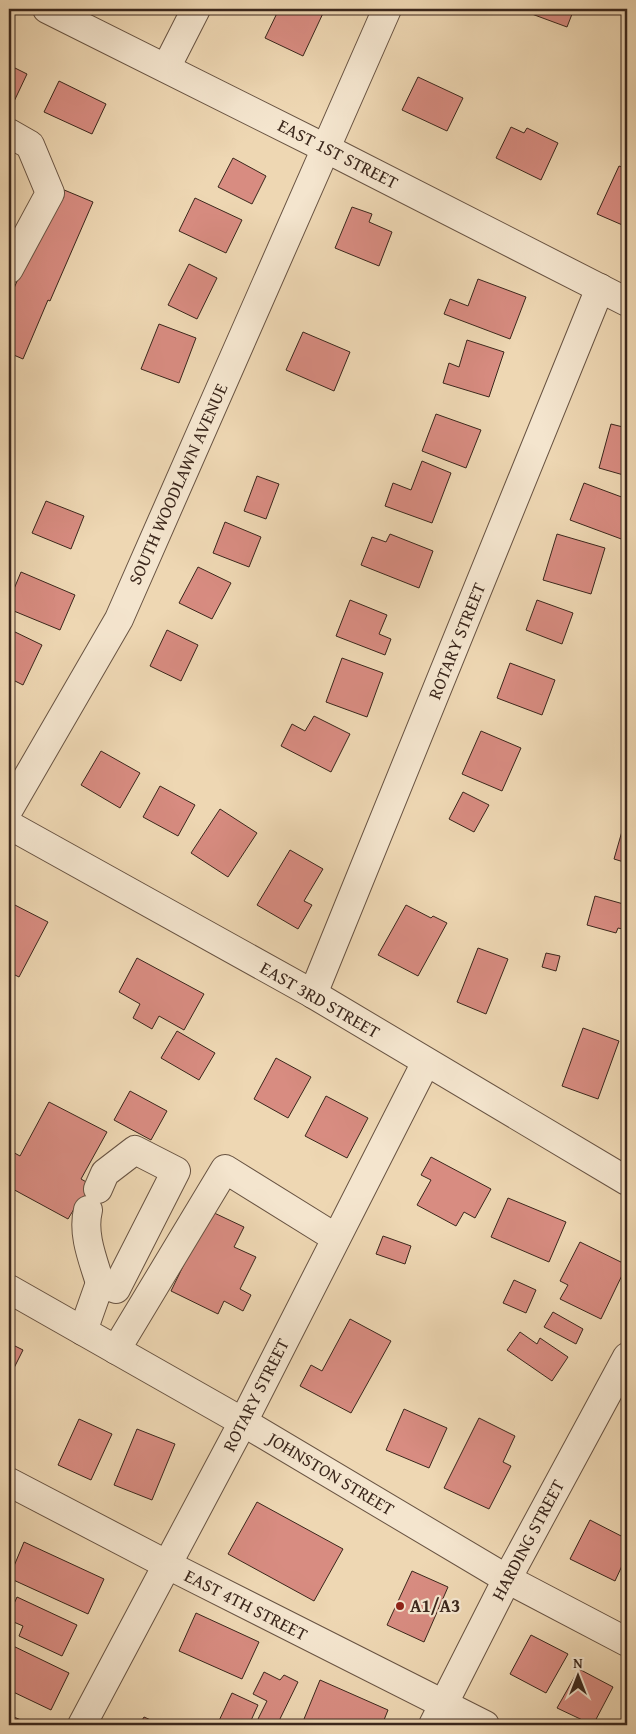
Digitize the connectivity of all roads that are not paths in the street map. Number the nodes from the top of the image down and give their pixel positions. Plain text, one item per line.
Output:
1 (47, 9) edge
2 (196, 9) edge
3 (387, 9) edge
4 (166, 68) junction
5 (9, 133) edge
6 (325, 148) junction
7 (9, 269) edge
8 (600, 288) junction
9 (627, 302) edge
10 (9, 809) edge
11 (9, 825) edge
12 (313, 994) junction
13 (426, 1062) junction
14 (627, 1181) edge
15 (336, 1238) junction
16 (100, 1283) junction
17 (9, 1289) edge
18 (83, 1331) junction
19 (116, 1350) junction
20 (627, 1357) edge
21 (243, 1422) junction
22 (9, 1482) edge
23 (166, 1564) junction
24 (506, 1579) junction
25 (627, 1642) edge
26 (438, 1715) edge
27 (82, 1725) edge
28 (485, 1725) edge

1 - 4 street, EAST 1ST STREET
2 - 4 street
3 - 6 street, SOUTH WOODLAWN AVENUE
4 - 6 street, EAST 1ST STREET
5 - 7 street
6 - 8 street, EAST 1ST STREET
6 - 10 street, SOUTH WOODLAWN AVENUE
8 - 9 street, EAST 1ST STREET
8 - 12 street, ROTARY STREET
11 - 12 street, EAST 3RD STREET
12 - 13 street, EAST 3RD STREET
13 - 14 street, EAST 3RD STREET
13 - 15 street, ROTARY STREET
15 - 19 street
15 - 21 street, ROTARY STREET
16 - 16 street
16 - 18 street
17 - 18 street, JOHNSTON STREET
18 - 19 street, JOHNSTON STREET
19 - 21 street, JOHNSTON STREET
20 - 24 street, HARDING STREET
21 - 23 street, ROTARY STREET
21 - 24 street, JOHNSTON STREET
22 - 23 street, EAST 4TH STREET
23 - 26 street, EAST 4TH STREET
23 - 27 street, ROTARY STREET
24 - 25 street, JOHNSTON STREET
24 - 26 street, HARDING STREET
26 - 28 street, EAST 4TH STREET

